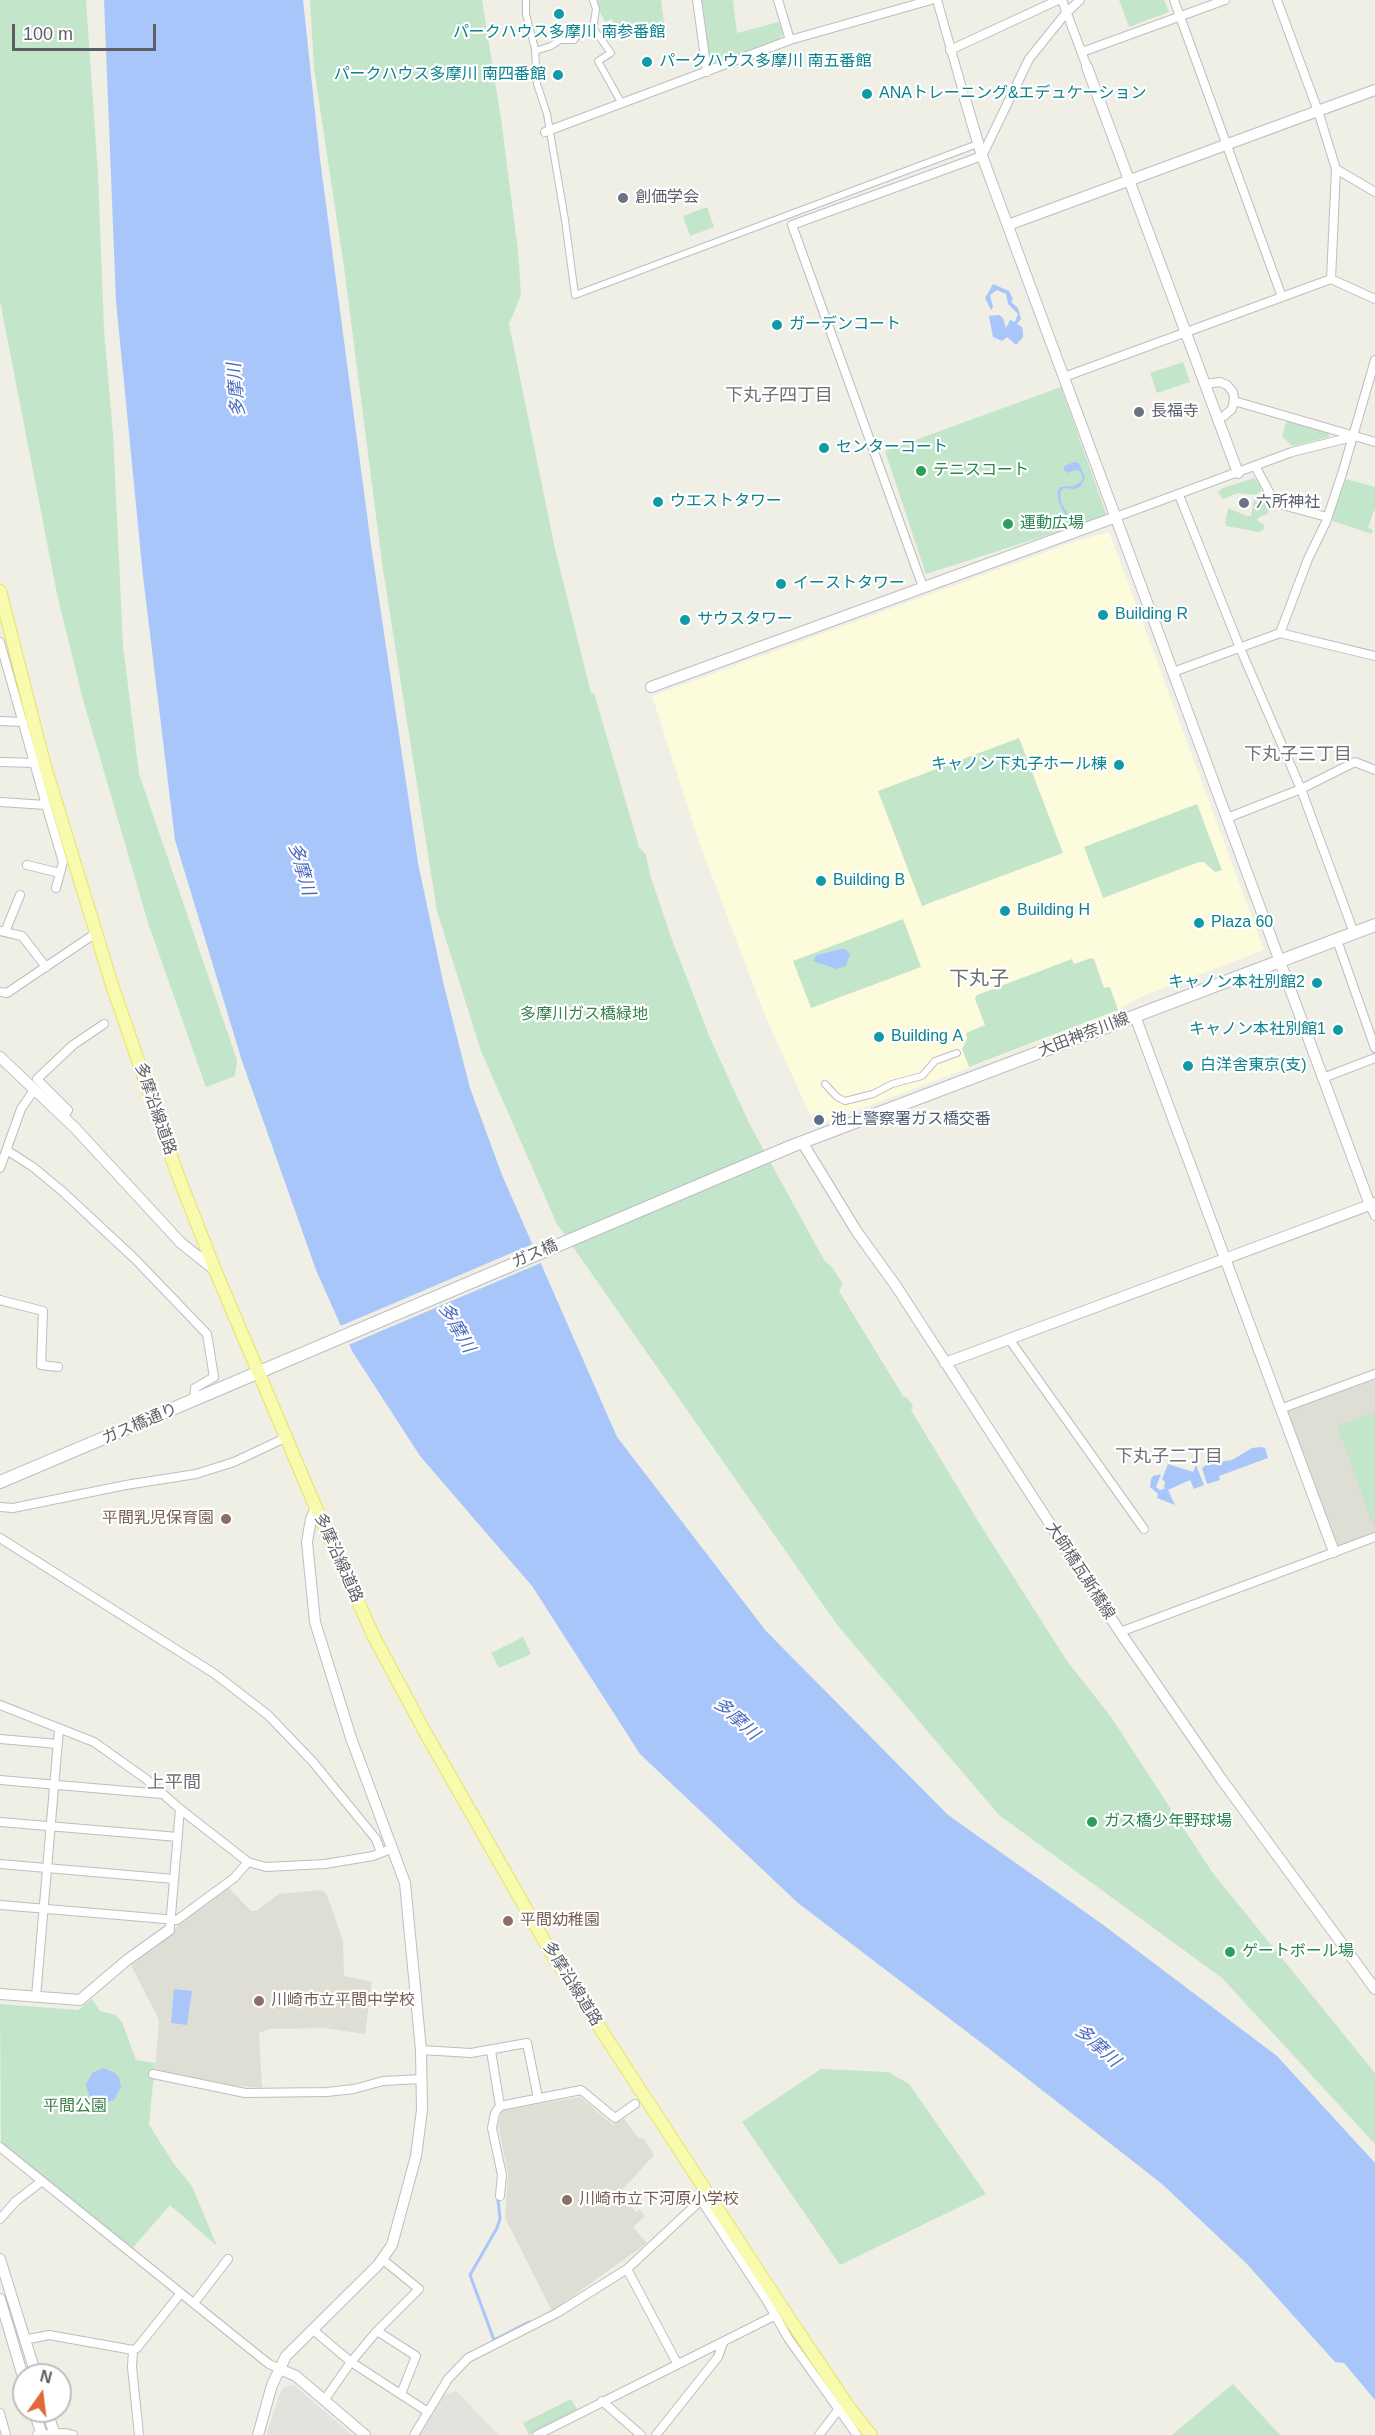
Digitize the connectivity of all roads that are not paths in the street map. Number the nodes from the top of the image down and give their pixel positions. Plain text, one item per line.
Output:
1 (526, 0) edge
2 (593, 0) edge
3 (698, 0) edge
4 (778, 0) edge
5 (931, 0) edge
6 (937, 0) edge
7 (1060, 0) edge
8 (1080, 0) edge
9 (1174, 0) edge
10 (1226, 0) edge
11 (1277, 0) edge
12 (1066, 13) junction
13 (1180, 16) junction
14 (593, 28) junction
15 (790, 40) junction
16 (950, 50) junction
17 (535, 51) junction
18 (1082, 52) junction
19 (1087, 67) joint
20 (707, 72) junction
21 (1375, 90) edge
22 (965, 99) joint
23 (622, 104) junction
24 (1318, 111) junction
25 (547, 132) junction
26 (1226, 145) junction
27 (972, 146) dead end
28 (982, 156) junction
29 (1336, 169) junction
30 (1128, 180) junction
31 (1375, 192) edge
32 (1008, 225) junction
33 (1331, 279) junction
34 (1282, 297) junction
35 (1375, 299) edge
36 (1186, 333) junction
37 (1375, 360) edge
38 (1064, 377) junction
39 (1205, 384) junction
40 (1234, 401) junction
41 (1217, 418) junction
42 (1352, 437) junction
43 (1375, 442) edge
44 (1256, 466) junction
45 (1238, 473) junction
46 (1179, 495) junction
47 (1116, 517) junction
48 (1327, 517) junction
49 (923, 587) junction
50 (0, 591) edge
51 (1280, 633) junction
52 (0, 642) edge
53 (1240, 648) junction
54 (1375, 656) edge
55 (1173, 672) junction
56 (0, 681) edge
57 (11, 681) junction
58 (651, 687) dead end
59 (0, 721) edge
60 (22, 722) junction
61 (0, 762) edge
62 (38, 763) junction
63 (1375, 770) edge
64 (1301, 789) junction
65 (0, 802) edge
66 (46, 805) junction
67 (1227, 818) junction
68 (68, 860) junction
69 (27, 865) dead end
70 (60, 873) junction
71 (56, 888) dead end
72 (20, 895) dead end
73 (1375, 925) edge
74 (3, 931) edge
75 (96, 933) junction
76 (1354, 933) junction
77 (1337, 940) junction
78 (1280, 961) junction
79 (46, 967) junction
80 (0, 992) edge
81 (1135, 1016) junction
82 (104, 1024) dead end
83 (1375, 1048) edge
84 (957, 1053) dead end
85 (0, 1057) edge
86 (1375, 1058) edge
87 (1323, 1077) junction
88 (825, 1084) dead end
89 (34, 1090) junction
90 (64, 1117) junction
91 (797, 1144) junction
92 (8, 1151) junction
93 (0, 1168) edge
94 (1373, 1204) edge
95 (1375, 1216) edge
96 (1225, 1258) junction
97 (215, 1270) junction
98 (0, 1300) edge
99 (1009, 1339) junction
100 (279, 1363) joint
101 (945, 1363) junction
102 (58, 1367) dead end
103 (259, 1372) junction
104 (1375, 1374) edge
105 (194, 1401) junction
106 (1280, 1409) junction
107 (287, 1437) junction
108 (0, 1482) edge
109 (0, 1507) edge
110 (315, 1508) junction
111 (1143, 1529) dead end
112 (1375, 1537) edge
113 (0, 1538) edge
114 (1334, 1552) junction
115 (1120, 1632) junction
116 (0, 1704) edge
117 (59, 1729) junction
118 (0, 1739) edge
119 (58, 1743) junction
120 (0, 1780) edge
121 (55, 1784) junction
122 (162, 1794) junction
123 (180, 1809) junction
124 (0, 1822) edge
125 (51, 1827) junction
126 (178, 1837) junction
127 (393, 1848) junction
128 (381, 1853) junction
129 (248, 1862) junction
130 (0, 1864) edge
131 (47, 1868) junction
132 (174, 1879) junction
133 (0, 1905) edge
134 (44, 1909) junction
135 (170, 1926) junction
136 (1371, 1975) edge
137 (1375, 1989) edge
138 (0, 1994) edge
139 (36, 1997) junction
140 (421, 2050) junction
141 (491, 2051) junction
142 (153, 2074) dead end
143 (422, 2079) junction
144 (538, 2098) junction
145 (635, 2104) dead end
146 (500, 2106) junction
147 (0, 2147) edge
148 (42, 2181) junction
149 (500, 2196) dead end
150 (0, 2219) edge
151 (0, 2259) edge
152 (228, 2259) dead end
153 (382, 2259) junction
154 (627, 2269) junction
155 (181, 2293) junction
156 (0, 2299) edge
157 (194, 2303) junction
158 (774, 2316) junction
159 (312, 2329) junction
160 (377, 2331) junction
161 (24, 2340) junction
162 (723, 2343) junction
163 (133, 2350) junction
164 (351, 2361) junction
165 (19, 2363) edge
166 (32, 2363) edge
167 (677, 2363) junction
168 (280, 2368) junction
169 (401, 2394) junction
170 (325, 2399) junction
171 (602, 2401) junction
172 (839, 2409) junction
173 (428, 2412) junction
174 (0, 2414) edge
175 (54, 2434) edge
176 (6, 2435) edge
177 (40, 2435) edge
178 (73, 2435) edge
179 (139, 2435) edge
180 (258, 2435) edge
181 (365, 2435) edge
182 (414, 2435) edge
183 (537, 2435) edge
184 (641, 2435) edge
185 (656, 2435) edge
186 (819, 2435) edge
187 (857, 2435) edge
188 (871, 2435) edge

1 - 17 street
2 - 14 street
3 - 20 street
4 - 15 street
5 - 15 street
6 - 16 street
7 - 12 street
7 - 16 street
8 - 12 street
9 - 13 street
10 - 13 street
11 - 24 street
12 - 18 street
12 - 28 street
13 - 18 street
13 - 26 street
14 - 17 street
14 - 23 street
15 - 20 street
16 - 22 street
17 - 25 street
18 - 19 street
19 - 30 street
20 - 23 street
21 - 24 street
22 - 28 street
23 - 25 street
24 - 26 street
24 - 29 street
25 - 27 street
26 - 30 street
26 - 34 street
28 - 32 street
28 - 49 street
29 - 31 street
29 - 33 street
30 - 32 street
30 - 36 street
32 - 38 street
33 - 34 street
33 - 35 street
34 - 36 street
36 - 38 street
36 - 39 street
37 - 42 street
38 - 47 street
39 - 40 street
39 - 41 street
40 - 41 street
40 - 42 street
41 - 45 street
42 - 43 street
42 - 44 street
42 - 48 street
44 - 45 street
44 - 48 street
45 - 46 street
46 - 47 street
46 - 53 street
47 - 49 street
47 - 55 street
48 - 51 street
49 - 58 street
50 - 62 main road, 多摩沿線道路
51 - 53 street
51 - 54 street
52 - 57 street
53 - 55 street
53 - 64 street
55 - 67 street
56 - 57 street
57 - 60 street
59 - 60 street
60 - 62 street
61 - 62 street
62 - 66 street
62 - 68 main road, 多摩沿線道路
63 - 64 street
64 - 67 street
64 - 76 street
65 - 66 street
66 - 68 street
67 - 78 street
68 - 70 street
68 - 75 main road, 多摩沿線道路
69 - 70 street
70 - 71 street
72 - 74 street
73 - 76 main road, 大田神奈川線
74 - 79 street
75 - 79 street
75 - 97 main road, 多摩沿線道路
76 - 77 main road, 大田神奈川線
77 - 78 main road, 大田神奈川線
77 - 83 street
78 - 81 main road, 大田神奈川線
78 - 87 street
79 - 80 street
81 - 91 main road, 大田神奈川線
81 - 96 street
82 - 90 street
84 - 88 street
85 - 89 street
86 - 87 street
87 - 94 street
89 - 90 street
89 - 92 street
90 - 97 street
91 - 100 main road, ガス橋
91 - 101 street, 大師橋瓦斯橋線
92 - 93 street
92 - 105 street
94 - 95 street
94 - 96 street
96 - 99 street
96 - 106 street
97 - 103 main road, 多摩沿線道路
98 - 102 street
99 - 101 street
99 - 111 street
100 - 103 main road, ガス橋通り
101 - 115 street, 大師橋瓦斯橋線
103 - 105 main road, ガス橋通り
103 - 107 main road, 多摩沿線道路
104 - 106 street
105 - 108 main road, ガス橋通り
106 - 114 street
107 - 109 street
107 - 110 main road, 多摩沿線道路
110 - 127 street
110 - 188 main road, 多摩沿線道路
112 - 114 street
113 - 128 street
114 - 115 street
115 - 136 street, 大師橋瓦斯橋線
116 - 117 street
117 - 119 street
117 - 122 street
118 - 119 street
119 - 121 street
120 - 121 street
121 - 122 street
121 - 125 street
122 - 123 street
123 - 126 street
123 - 129 street
124 - 125 street
125 - 126 street
125 - 131 street
126 - 132 street
127 - 128 street
127 - 140 street
128 - 129 street
129 - 135 street
130 - 131 street
131 - 132 street
131 - 134 street
132 - 135 street
133 - 134 street
134 - 135 street
134 - 139 street
135 - 139 street
136 - 137 street, 大師橋瓦斯橋線
138 - 139 street
140 - 141 street
140 - 143 street
141 - 144 street
141 - 146 street
142 - 143 street
143 - 153 street
144 - 145 street
144 - 146 street
146 - 149 street
147 - 148 street
148 - 150 street
148 - 155 street
151 - 161 street
152 - 157 street
153 - 159 street
153 - 160 street
154 - 158 street
154 - 167 street
154 - 173 street
155 - 157 street
155 - 163 street
156 - 165 street
157 - 168 street
158 - 162 street
158 - 172 street
159 - 164 street
159 - 168 street
160 - 164 street
160 - 169 street
161 - 163 street
161 - 166 street
162 - 167 street
162 - 185 street
163 - 179 street
164 - 169 street
164 - 170 street
167 - 171 street
168 - 170 street
168 - 180 street
169 - 173 street
170 - 181 street
171 - 183 street
171 - 184 street
172 - 186 street
172 - 187 street
173 - 182 street
174 - 176 street
175 - 177 street
175 - 178 street

